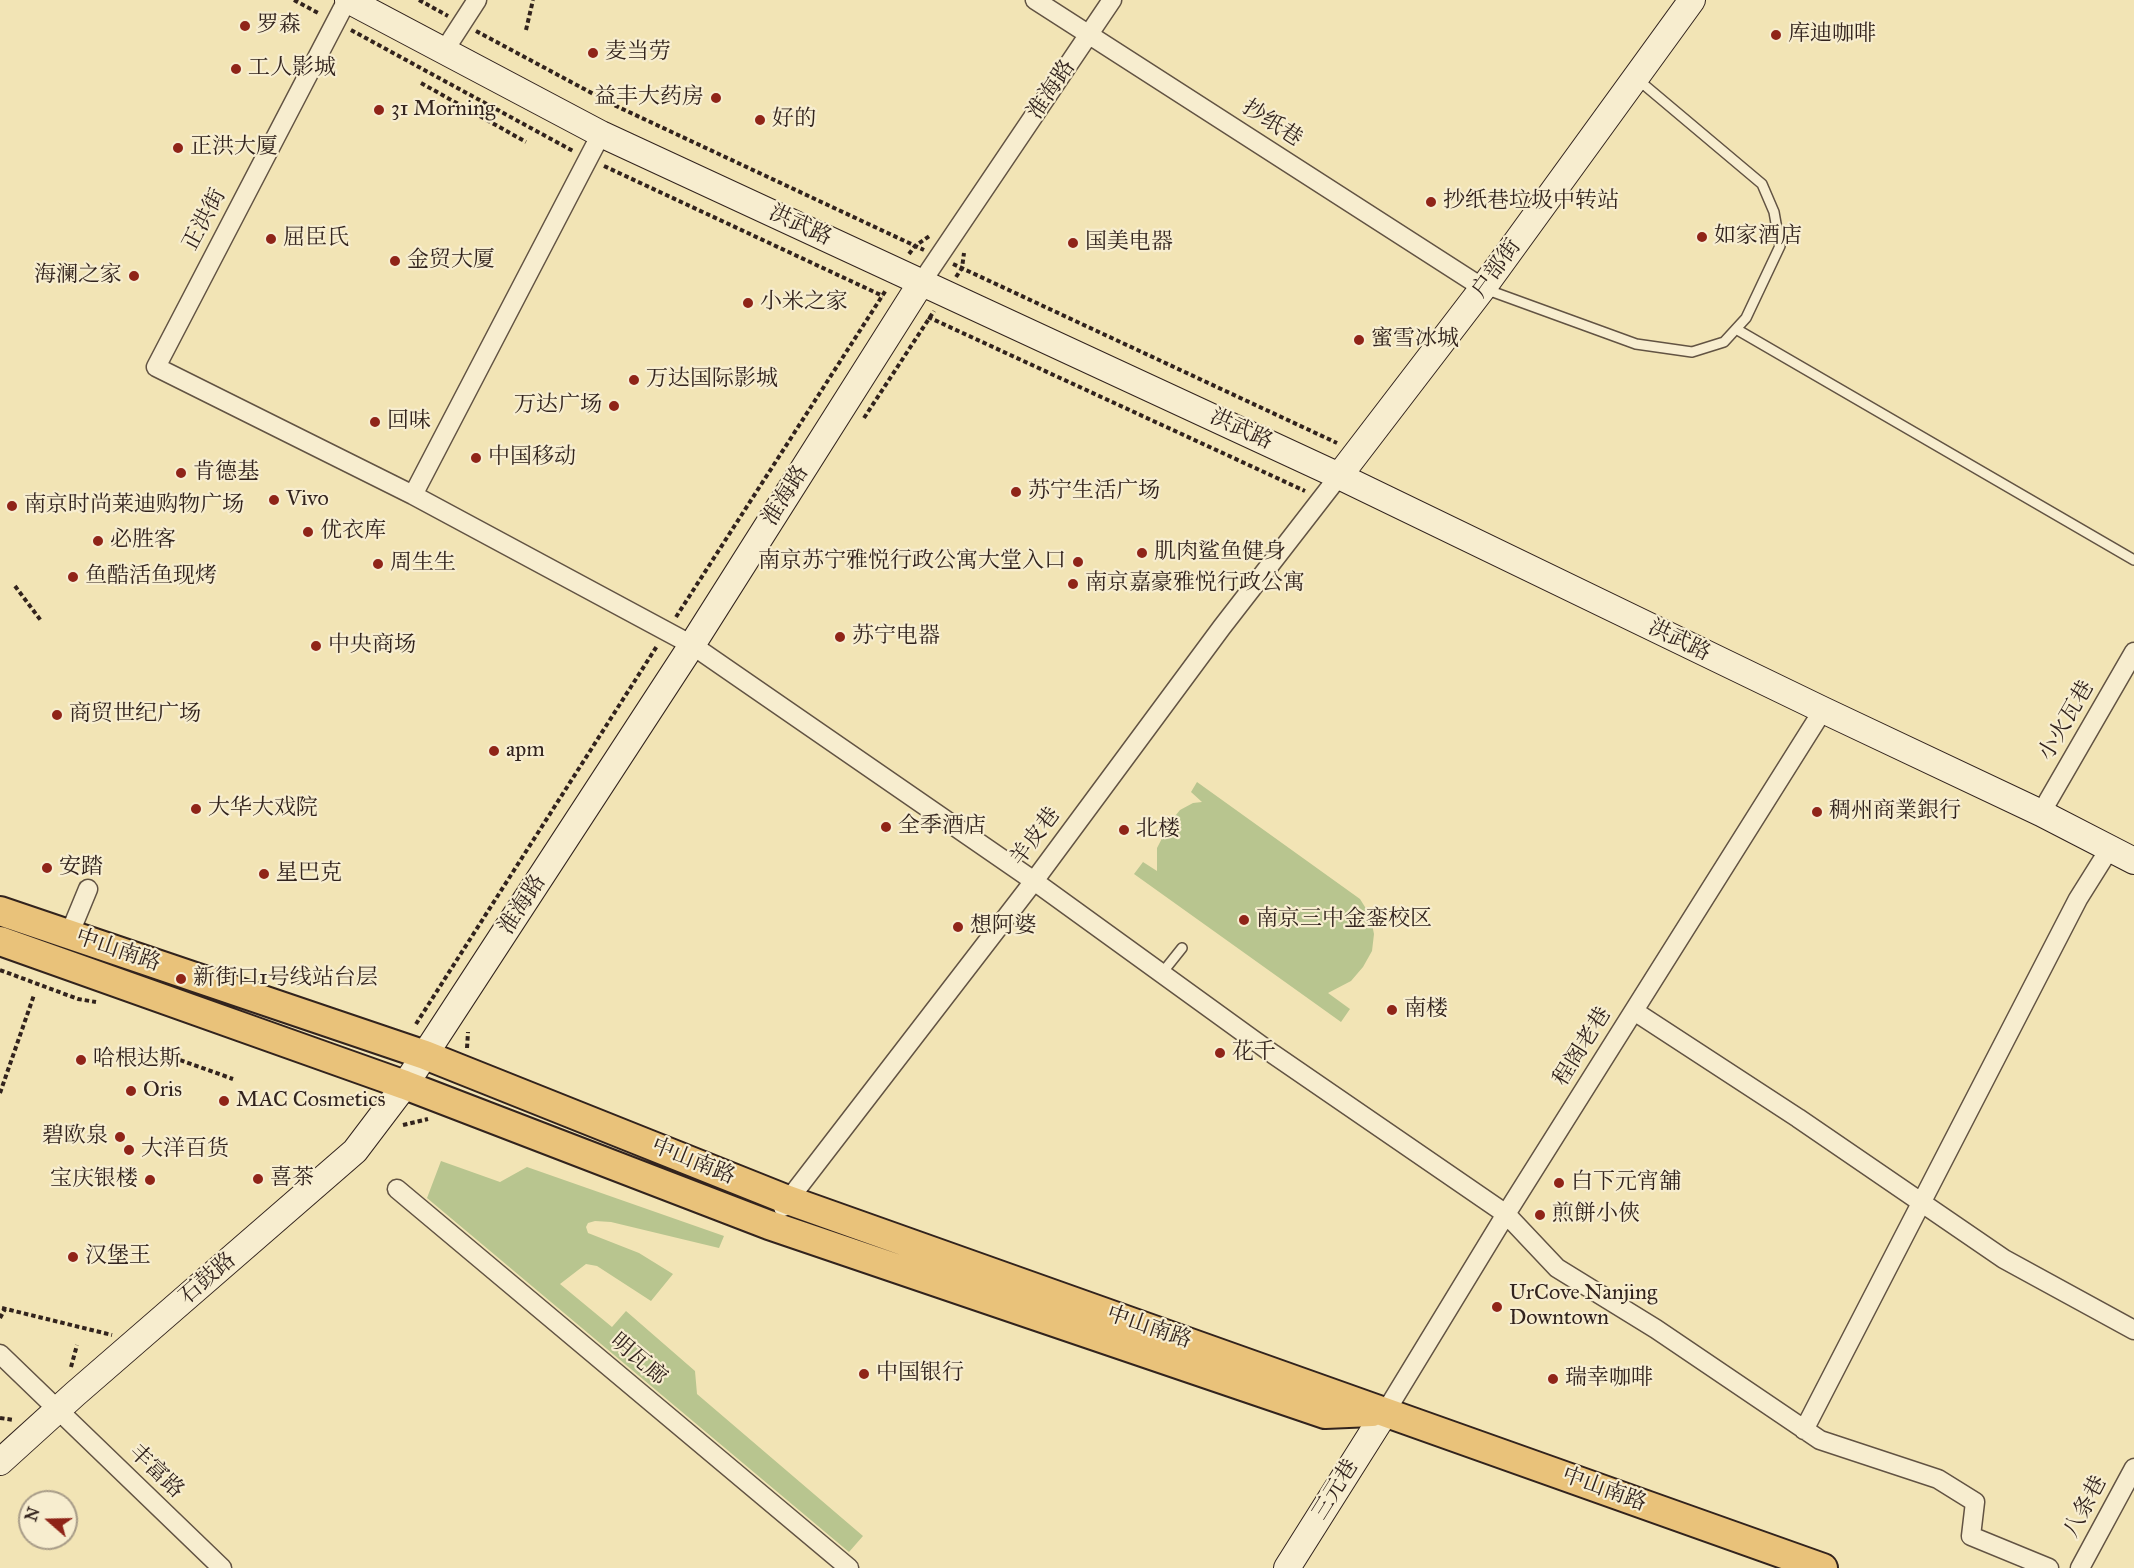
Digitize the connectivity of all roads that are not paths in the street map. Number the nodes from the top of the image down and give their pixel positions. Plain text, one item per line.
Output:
1 (477, 0) edge
2 (1035, 0) edge
3 (1112, 0) edge
4 (1692, 0) edge
5 (344, 7) edge
6 (1089, 35) junction
7 (444, 51) junction
8 (1636, 77) junction
9 (601, 134) junction
10 (921, 283) junction
11 (1483, 288) junction
12 (1736, 329) junction
13 (1339, 476) junction
14 (413, 495) junction
15 (2134, 560) edge
16 (692, 645) junction
17 (2134, 652) edge
18 (1823, 710) junction
19 (2041, 813) junction
20 (2110, 848) junction
21 (2134, 861) edge
22 (1034, 881) junction
23 (88, 889) dead end
24 (0, 911) edge
25 (69, 935) junction
26 (0, 941) edge
27 (1182, 948) dead end
28 (176, 971) junction
29 (1162, 973) junction
30 (1634, 1011) junction
31 (418, 1043) junction
32 (405, 1085) junction
33 (397, 1189) dead end
34 (788, 1200) junction
35 (1923, 1203) junction
36 (1506, 1214) junction
37 (769, 1225) junction
38 (2134, 1330) edge
39 (0, 1354) edge
40 (57, 1410) junction
41 (1386, 1411) junction
42 (1804, 1430) junction
43 (0, 1462) edge
44 (2134, 1468) edge
45 (222, 1568) edge
46 (849, 1568) edge
47 (1287, 1568) edge
48 (1823, 1568) edge
49 (2049, 1568) edge
50 (2080, 1568) edge

1 - 7 street
2 - 6 street, 抄纸巷
3 - 6 street, 淮海路
4 - 8 main road, 户部街
5 - 7 main road, 洪武路
5 - 14 street, 正洪街
6 - 10 street, 淮海路
6 - 11 street, 抄纸巷
7 - 9 main road, 洪武路
8 - 11 main road, 户部街
8 - 12 lane
9 - 10 main road, 洪武路
9 - 14 street
10 - 13 main road, 洪武路
10 - 16 main road, 淮海路
11 - 12 lane
11 - 13 main road, 户部街
12 - 15 lane
13 - 18 main road, 洪武路
13 - 22 street, 羊皮巷
14 - 16 street
16 - 22 street
16 - 31 main road, 淮海路
17 - 19 street, 小火瓦巷
18 - 19 main road, 洪武路
18 - 30 street, 程阁老巷
19 - 20 main road, 洪武路
20 - 21 main road, 洪武路
20 - 35 street
22 - 29 street
22 - 34 street, 羊皮巷
23 - 25 street
24 - 25 lane
25 - 28 lane
26 - 32 main road, 中山南路
27 - 29 lane
28 - 31 main road, 中山南路
28 - 34 lane
29 - 36 street
30 - 35 street
30 - 36 street, 程阁老巷
31 - 32 main road, 淮海路
31 - 34 main road, 中山南路
32 - 37 main road, 中山南路
32 - 40 main road, 石鼓路
33 - 46 street, 明瓦廊
34 - 37 street, 羊皮巷
34 - 41 lane
35 - 38 street
35 - 42 street
36 - 41 street, 程阁老巷
36 - 42 street
37 - 41 main road, 中山南路
39 - 40 street, 丰富路
40 - 43 main road, 石鼓路
40 - 45 street, 丰富路
41 - 47 main road, 三元巷
41 - 48 lane
42 - 49 street
44 - 50 street, 八条巷

